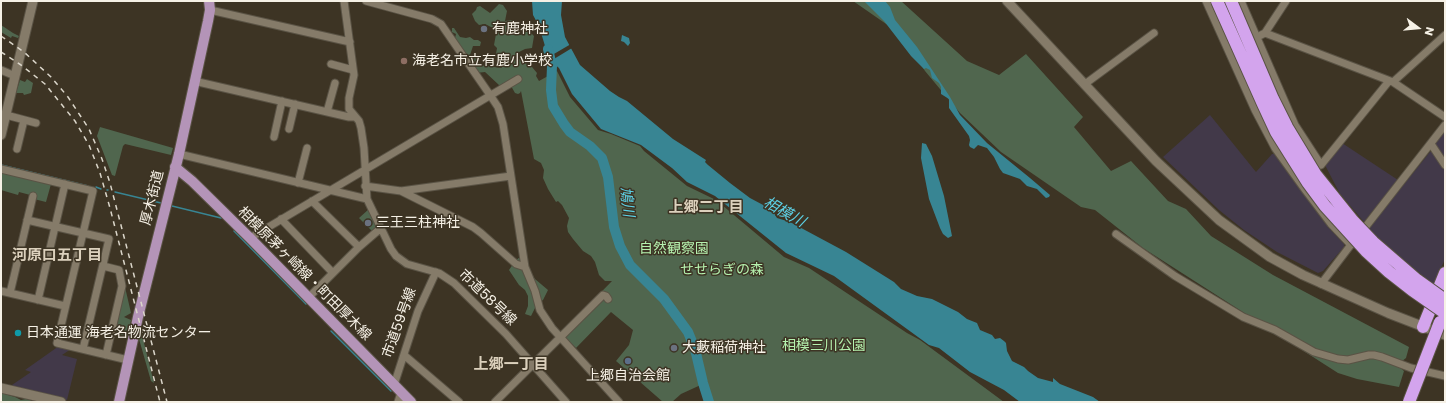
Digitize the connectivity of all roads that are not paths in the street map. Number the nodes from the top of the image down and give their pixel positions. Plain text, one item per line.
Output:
1 (33, 1) edge
2 (344, 1) edge
3 (366, 1) edge
4 (1008, 1) edge
5 (1206, 1) edge
6 (1217, 1) edge
7 (1231, 1) edge
8 (1241, 1) edge
9 (1286, 1) edge
10 (209, 5) edge
11 (1154, 32) dead end
12 (1265, 33) junction
13 (1445, 35) edge
14 (1257, 38) junction
15 (350, 42) junction
16 (1228, 50) junction
17 (334, 67) dead end
18 (1, 70) edge
19 (353, 70) junction
20 (15, 76) junction
21 (518, 79) dead end
22 (194, 81) junction
23 (1391, 81) junction
24 (1085, 84) junction
25 (336, 86) dead end
26 (490, 95) junction
27 (282, 101) junction
28 (295, 104) junction
29 (327, 112) junction
30 (6, 115) junction
31 (354, 117) junction
32 (1445, 117) edge
33 (24, 120) junction
34 (36, 123) dead end
35 (1445, 125) edge
36 (290, 129) dead end
37 (1, 135) edge
38 (274, 137) dead end
39 (1431, 144) junction
40 (306, 148) dead end
41 (17, 149) dead end
42 (179, 154) junction
43 (1445, 165) edge
44 (175, 168) junction
45 (1, 169) edge
46 (365, 169) junction
47 (511, 176) junction
48 (298, 183) junction
49 (65, 184) junction
50 (365, 186) junction
51 (330, 190) junction
52 (400, 191) junction
53 (33, 196) dead end
54 (367, 199) junction
55 (312, 201) junction
56 (282, 219) junction
57 (27, 220) junction
58 (56, 227) junction
59 (381, 228) junction
60 (84, 233) junction
61 (1116, 234) dead end
62 (250, 238) junction
63 (1351, 245) junction
64 (359, 247) junction
65 (103, 266) junction
66 (525, 267) junction
67 (436, 272) junction
68 (333, 273) junction
69 (1445, 273) edge
70 (1321, 284) junction
71 (1, 291) edge
72 (10, 293) junction
73 (308, 298) junction
74 (608, 299) dead end
75 (38, 300) junction
76 (1445, 300) edge
77 (65, 306) junction
78 (1445, 307) edge
79 (1443, 322) edge
80 (1424, 327) junction
81 (1445, 335) edge
82 (561, 338) junction
83 (83, 349) junction
84 (106, 355) junction
85 (404, 355) junction
86 (128, 360) junction
87 (533, 365) junction
88 (1445, 376) edge
89 (394, 384) junction
90 (1, 388) edge
91 (400, 398) edge
92 (61, 402) edge
93 (119, 402) edge
94 (411, 402) edge
95 (459, 402) edge
96 (495, 402) edge
97 (566, 402) edge
98 (619, 402) edge
99 (1409, 402) edge
100 (1418, 402) edge

1 - 20 street
2 - 15 street, 市道58号線
3 - 26 street
4 - 24 street
5 - 16 street
6 - 79 highway, bridge
7 - 76 highway, bridge
8 - 14 street
9 - 12 street
10 - 15 street
10 - 22 main road, 厚木街道
11 - 24 street
12 - 14 street
12 - 23 street
13 - 23 street
14 - 16 street
14 - 23 street
15 - 19 street, 市道58号線
16 - 63 street
17 - 19 street
18 - 20 street
19 - 31 street, 市道58号線
20 - 30 street
21 - 26 street
22 - 27 street
22 - 42 main road, 厚木街道
23 - 32 street
24 - 70 street
25 - 29 street
26 - 46 street
26 - 47 street
27 - 28 street
27 - 38 street
28 - 29 street
28 - 36 street
29 - 31 street
30 - 33 street
30 - 37 street
31 - 46 street, 市道58号線
33 - 34 street
33 - 41 street
35 - 39 street
39 - 43 street
39 - 63 street
40 - 48 street
42 - 44 main road, 厚木街道
42 - 48 street
44 - 62 main road, 相模原茅ヶ崎線・町田厚木線
44 - 86 main road, 厚木街道
45 - 49 street
46 - 50 street, 市道58号線
46 - 51 street
47 - 52 street
47 - 66 street
48 - 51 street
49 - 58 street
49 - 60 street
50 - 52 street
50 - 54 street, 市道58号線
51 - 54 street
51 - 55 street
52 - 66 street
53 - 57 street
54 - 59 street, 市道58号線
55 - 56 street
55 - 64 street
56 - 62 street
56 - 68 street
57 - 58 street
57 - 72 street
58 - 60 street
58 - 75 street
59 - 64 street
59 - 67 street, 市道58号線
60 - 65 street
60 - 77 street
61 - 88 street
62 - 73 main road, 相模原茅ヶ崎線・町田厚木線
63 - 70 street
64 - 68 street
65 - 83 street
65 - 84 street
66 - 82 street
67 - 85 street, 市道59号線
67 - 87 street, 市道58号線
68 - 73 street
69 - 80 highway
70 - 80 street
71 - 72 street
72 - 75 street
73 - 89 main road, 相模原茅ヶ崎線・町田厚木線
74 - 82 street
75 - 77 street
77 - 83 street
78 - 79 highway
79 - 99 highway, bridge
79 - 100 highway
80 - 81 street
82 - 87 street
82 - 98 street
83 - 84 street
84 - 86 street
85 - 89 street, 市道59号線
85 - 95 street
86 - 93 main road, 厚木街道
87 - 96 street
87 - 97 street, 市道58号線
89 - 91 main road, 相模原茅ヶ崎線・町田厚木線
90 - 92 street
91 - 94 main road, 相模原茅ヶ崎線・町田厚木線

